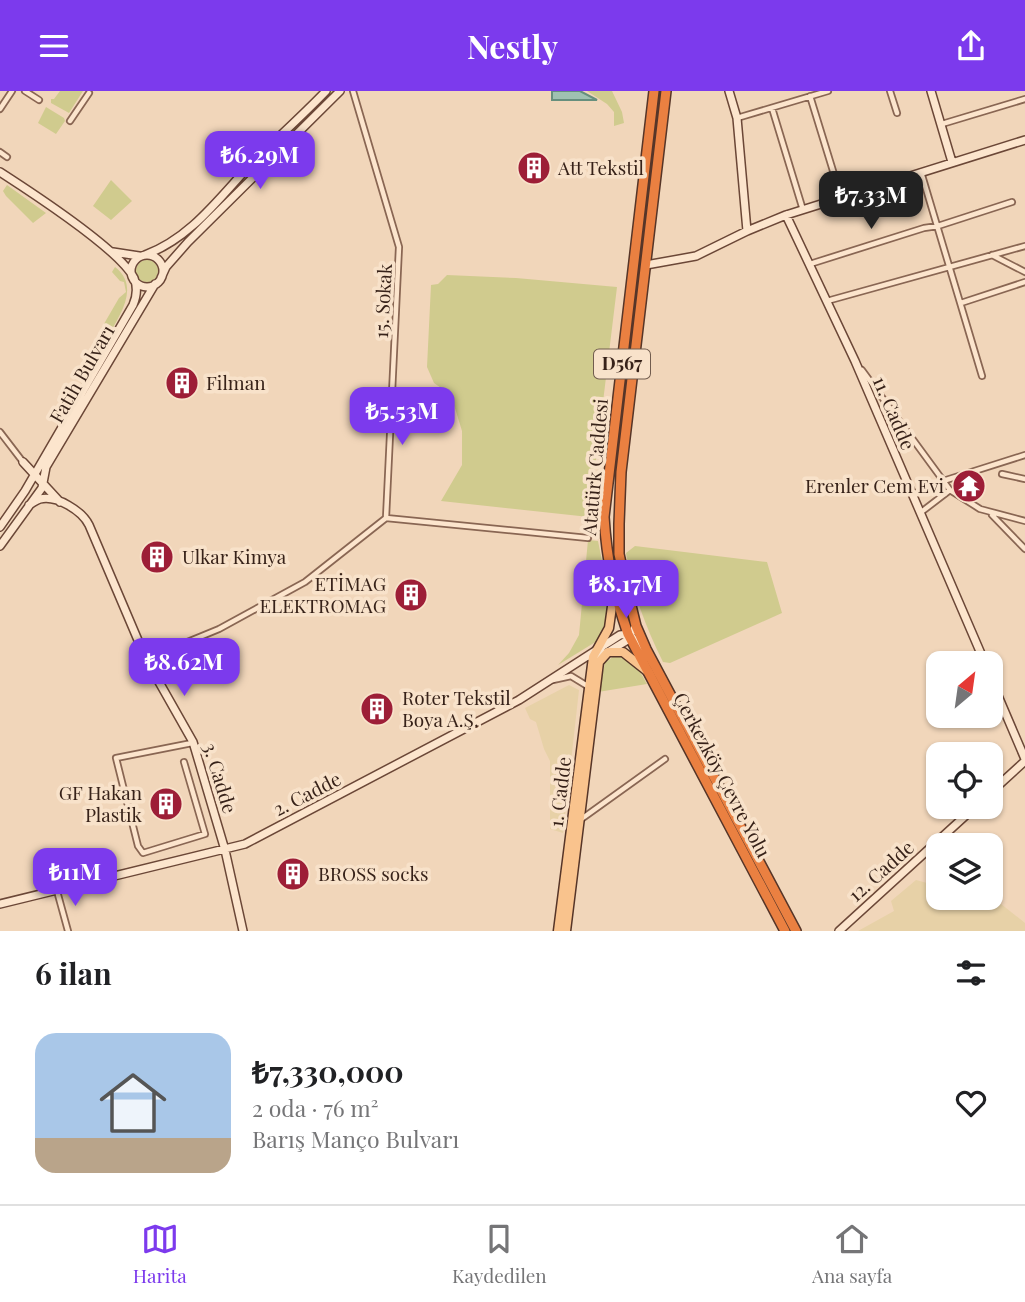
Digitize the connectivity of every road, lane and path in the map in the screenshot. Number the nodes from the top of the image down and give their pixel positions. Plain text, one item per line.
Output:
1 (12, 91) edge
2 (25, 91) edge
3 (326, 91) edge
4 (340, 91) edge
5 (353, 91) edge
6 (654, 91) edge
7 (729, 91) edge
8 (828, 91) edge
9 (890, 91) edge
10 (931, 91) edge
11 (666, 92) edge
12 (89, 93) edge
13 (810, 96) junction
14 (1025, 99) edge
15 (38, 100) dead end
16 (772, 108) junction
17 (0, 109) edge
18 (897, 113) dead end
19 (737, 118) junction
20 (70, 121) dead end
21 (941, 125) junction
22 (1025, 140) edge
23 (0, 152) edge
24 (7, 157) dead end
25 (952, 163) junction
26 (921, 171) junction
27 (0, 172) edge
28 (841, 197) junction
29 (1012, 202) dead end
30 (803, 209) junction
31 (786, 215) junction
32 (938, 226) junction
33 (747, 231) junction
34 (1025, 246) edge
35 (109, 250) junction
36 (144, 255) junction
37 (991, 255) junction
38 (810, 264) junction
39 (646, 265) junction
40 (950, 265) junction
41 (1025, 272) edge
42 (134, 278) junction
43 (158, 281) junction
44 (1025, 282) edge
45 (827, 302) junction
46 (961, 303) junction
47 (855, 361) junction
48 (982, 376) dead end
49 (0, 432) edge
50 (1025, 455) edge
51 (41, 461) junction
52 (23, 462) junction
53 (1002, 474) dead end
54 (33, 475) junction
55 (1025, 479) edge
56 (943, 481) junction
57 (44, 482) junction
58 (950, 490) junction
59 (25, 491) junction
60 (36, 497) junction
61 (60, 502) junction
62 (29, 505) junction
63 (990, 512) junction
64 (919, 514) junction
65 (386, 519) junction
66 (1025, 521) edge
67 (0, 527) edge
68 (588, 538) dead end
69 (0, 546) edge
70 (1025, 549) edge
71 (614, 592) junction
72 (636, 626) junction
73 (628, 634) junction
74 (604, 649) junction
75 (646, 649) junction
76 (980, 651) edge
77 (583, 657) junction
78 (146, 659) junction
79 (596, 660) junction
80 (647, 671) junction
81 (552, 680) junction
82 (589, 687) junction
83 (1003, 708) edge
84 (193, 742) junction
85 (665, 759) dead end
86 (1025, 760) edge
87 (184, 762) dead end
88 (1003, 781) edge
89 (962, 819) edge
90 (580, 820) junction
91 (225, 850) junction
92 (57, 891) junction
93 (0, 904) edge
94 (68, 931) edge
95 (243, 931) edge
96 (558, 931) edge
97 (566, 931) edge
98 (785, 931) edge
99 (796, 931) edge
100 (839, 931) edge

1 - 17 street
2 - 15 street
3 - 36 street
4 - 43 street, Fatih Bulvarı
5 - 65 street, 15. Sokak
6 - 71 highway, Atatürk Caddesi / D567
7 - 19 street
8 - 13 street
9 - 18 street
10 - 21 street
11 - 39 highway, D567
12 - 20 street
13 - 16 street
13 - 28 street
14 - 21 street
16 - 19 street
16 - 30 street
19 - 33 street
21 - 25 street
22 - 25 street
23 - 24 street
25 - 26 street
26 - 28 street
26 - 32 street
27 - 35 street
28 - 30 street
29 - 32 street
30 - 31 street
31 - 33 street
31 - 38 street, 11. Cadde
32 - 38 street
32 - 40 street
33 - 39 street
34 - 37 street
35 - 36 street
35 - 42 street
36 - 42 street
36 - 43 street
37 - 40 street
37 - 41 street
38 - 45 street, 11. Cadde
39 - 72 highway, D567
40 - 45 street
40 - 46 street
42 - 43 street
42 - 51 street
43 - 57 street, Fatih Bulvarı
44 - 46 street
45 - 47 street, 11. Cadde
46 - 48 street
47 - 56 street
47 - 64 street, 11. Cadde
49 - 52 street
50 - 56 street
51 - 52 street
51 - 54 street
52 - 54 street, 3. Cadde
53 - 55 street
54 - 57 street, 3. Cadde
54 - 59 street
56 - 58 street
57 - 60 street, Fatih Bulvarı
57 - 61 street, 3. Cadde
58 - 63 street
58 - 64 street
59 - 60 street
59 - 67 street
60 - 62 street, Fatih Bulvarı
61 - 62 street
61 - 78 street, 3. Cadde
62 - 69 street, Fatih Bulvarı
63 - 66 street
63 - 70 street
64 - 76 street, 11. Cadde
65 - 68 street
65 - 78 street
71 - 73 highway, Atatürk Caddesi / D567
71 - 74 main road
72 - 73 street
72 - 75 highway, D567
73 - 74 street, 2. Cadde
73 - 75 street
73 - 80 highway, Çerkezköy Çevre Yolu / D567
74 - 77 street, 2. Cadde
74 - 79 main road
74 - 80 main road
75 - 99 highway, D567
77 - 79 street
77 - 81 street, 2. Cadde
78 - 84 street, 3. Cadde
79 - 82 main road, 1. Cadde
79 - 90 main road, 1. Cadde
80 - 98 highway, Çerkezköy Çevre Yolu / D567
81 - 82 street
81 - 91 street, 2. Cadde
82 - 96 main road, 1. Cadde
83 - 86 street
84 - 87 street
84 - 91 street, 3. Cadde
85 - 90 street
86 - 88 street
89 - 100 street, 12. Cadde
90 - 97 main road, 1. Cadde
91 - 92 street, 2. Cadde
91 - 95 street, 3. Cadde
92 - 93 street, 2. Cadde
92 - 94 street

